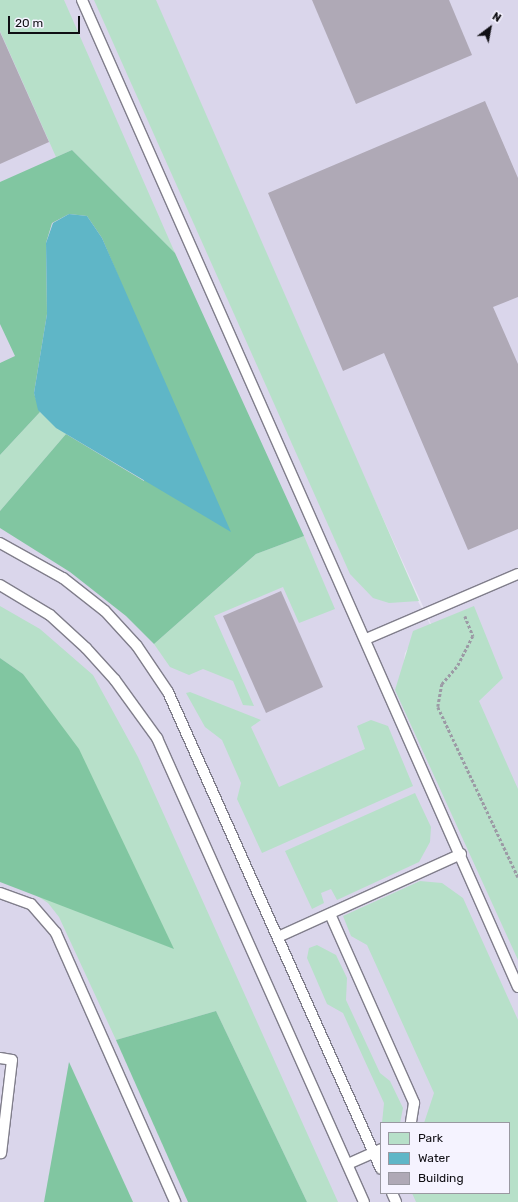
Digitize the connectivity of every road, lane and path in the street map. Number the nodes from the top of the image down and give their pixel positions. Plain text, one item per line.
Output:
1 (82, 0) edge
2 (0, 543) edge
3 (518, 574) edge
4 (0, 585) edge
5 (459, 599) junction
6 (366, 639) junction
7 (461, 854) junction
8 (518, 876) edge
9 (0, 893) edge
10 (330, 914) junction
11 (278, 937) junction
12 (518, 987) edge
13 (0, 1058) edge
14 (411, 1122) edge
15 (377, 1151) edge
16 (0, 1155) edge
17 (348, 1164) junction
18 (380, 1164) edge
19 (175, 1202) edge
20 (364, 1202) edge

1 - 6 lane
2 - 11 lane
3 - 5 lane
4 - 17 lane
5 - 6 lane
5 - 8 path
6 - 7 lane
7 - 10 lane
7 - 12 lane
9 - 19 lane
10 - 11 lane
10 - 14 lane
11 - 15 lane
13 - 16 lane
15 - 17 lane
15 - 18 lane
17 - 20 lane

